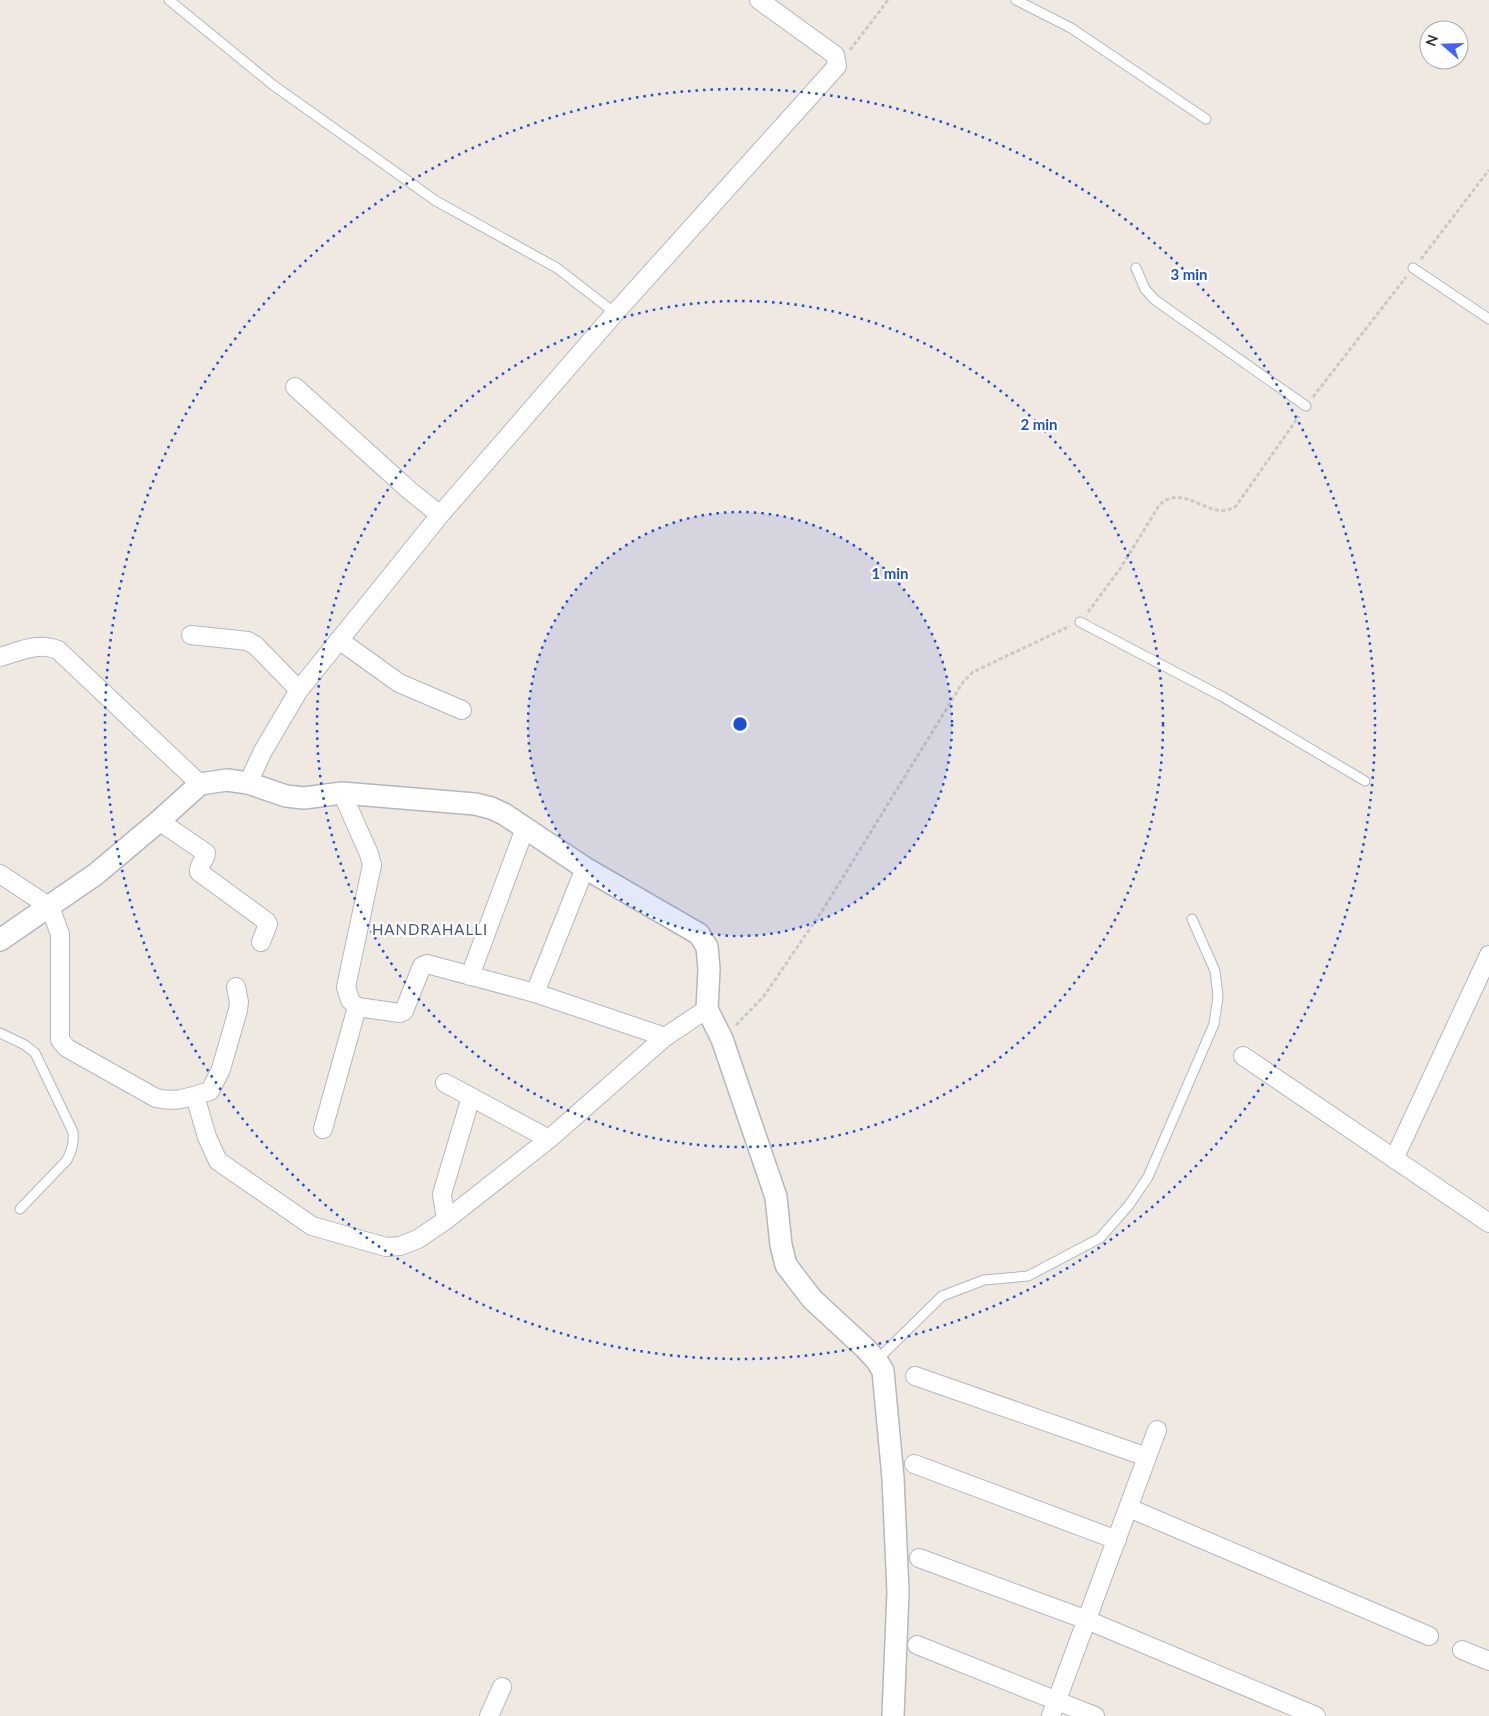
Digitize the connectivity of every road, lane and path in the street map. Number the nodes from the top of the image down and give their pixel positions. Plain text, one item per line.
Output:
1 (169, 0) edge
2 (758, 0) edge
3 (888, 0) edge
4 (1016, 0) edge
5 (837, 66) junction
6 (1206, 119) dead end
7 (1489, 170) edge
8 (1136, 268) dead end
9 (1413, 268) junction
10 (615, 313) junction
11 (1489, 320) edge
12 (295, 387) dead end
13 (1306, 406) junction
14 (440, 515) junction
15 (1080, 622) junction
16 (190, 635) dead end
17 (340, 640) junction
18 (0, 657) edge
19 (299, 690) junction
20 (462, 710) dead end
21 (1365, 781) dead end
22 (248, 783) junction
23 (200, 784) junction
24 (342, 793) junction
25 (159, 822) junction
26 (525, 828) junction
27 (585, 868) junction
28 (0, 874) edge
29 (50, 907) junction
30 (1192, 919) dead end
31 (0, 940) edge
32 (262, 942) dead end
33 (1489, 955) edge
34 (470, 976) junction
35 (236, 987) dead end
36 (535, 993) junction
37 (357, 1007) junction
38 (708, 1009) junction
39 (0, 1033) edge
40 (665, 1037) junction
41 (722, 1040) junction
42 (1243, 1056) dead end
43 (444, 1083) dead end
44 (195, 1096) junction
45 (472, 1097) junction
46 (323, 1129) dead end
47 (549, 1139) junction
48 (1394, 1159) junction
49 (20, 1209) dead end
50 (446, 1220) junction
51 (1489, 1223) edge
52 (877, 1361) junction
53 (914, 1376) dead end
54 (1157, 1430) dead end
55 (1147, 1457) junction
56 (914, 1464) dead end
57 (1129, 1508) junction
58 (1117, 1540) junction
59 (920, 1558) dead end
60 (1087, 1620) junction
61 (1429, 1636) dead end
62 (917, 1645) dead end
63 (1462, 1650) dead end
64 (1489, 1661) edge
65 (502, 1687) dead end
66 (1054, 1708) edge
67 (489, 1716) edge
68 (893, 1716) edge
69 (1095, 1716) edge
70 (1316, 1716) edge

1 - 10 lane
2 - 5 street
3 - 5 path
4 - 6 lane
5 - 10 street
7 - 9 path
8 - 13 lane
9 - 11 lane
9 - 13 path
10 - 14 street
12 - 14 street
13 - 15 path
14 - 17 street
15 - 21 lane
15 - 41 path
16 - 19 street
17 - 19 street
17 - 20 street
18 - 23 street
19 - 22 street
22 - 23 street
22 - 24 street
23 - 25 street
24 - 26 street
24 - 37 street
25 - 29 street
25 - 32 street
26 - 27 street
26 - 34 street
27 - 36 street
27 - 38 street
28 - 29 street
29 - 31 street
29 - 44 street
30 - 52 lane
33 - 48 street
34 - 36 street
34 - 37 street
35 - 44 street
36 - 40 street
37 - 46 street
38 - 40 street
38 - 41 street
39 - 49 lane
40 - 47 street
41 - 52 street
42 - 48 street
43 - 45 street
44 - 50 street
45 - 47 street
45 - 50 street
47 - 50 street
48 - 51 street
52 - 68 street
53 - 55 street
54 - 55 street
55 - 57 street
56 - 58 street
57 - 58 street
57 - 61 street
58 - 60 street
59 - 60 street
60 - 66 street
60 - 70 street
62 - 66 street
63 - 64 street
65 - 67 street
66 - 69 street

